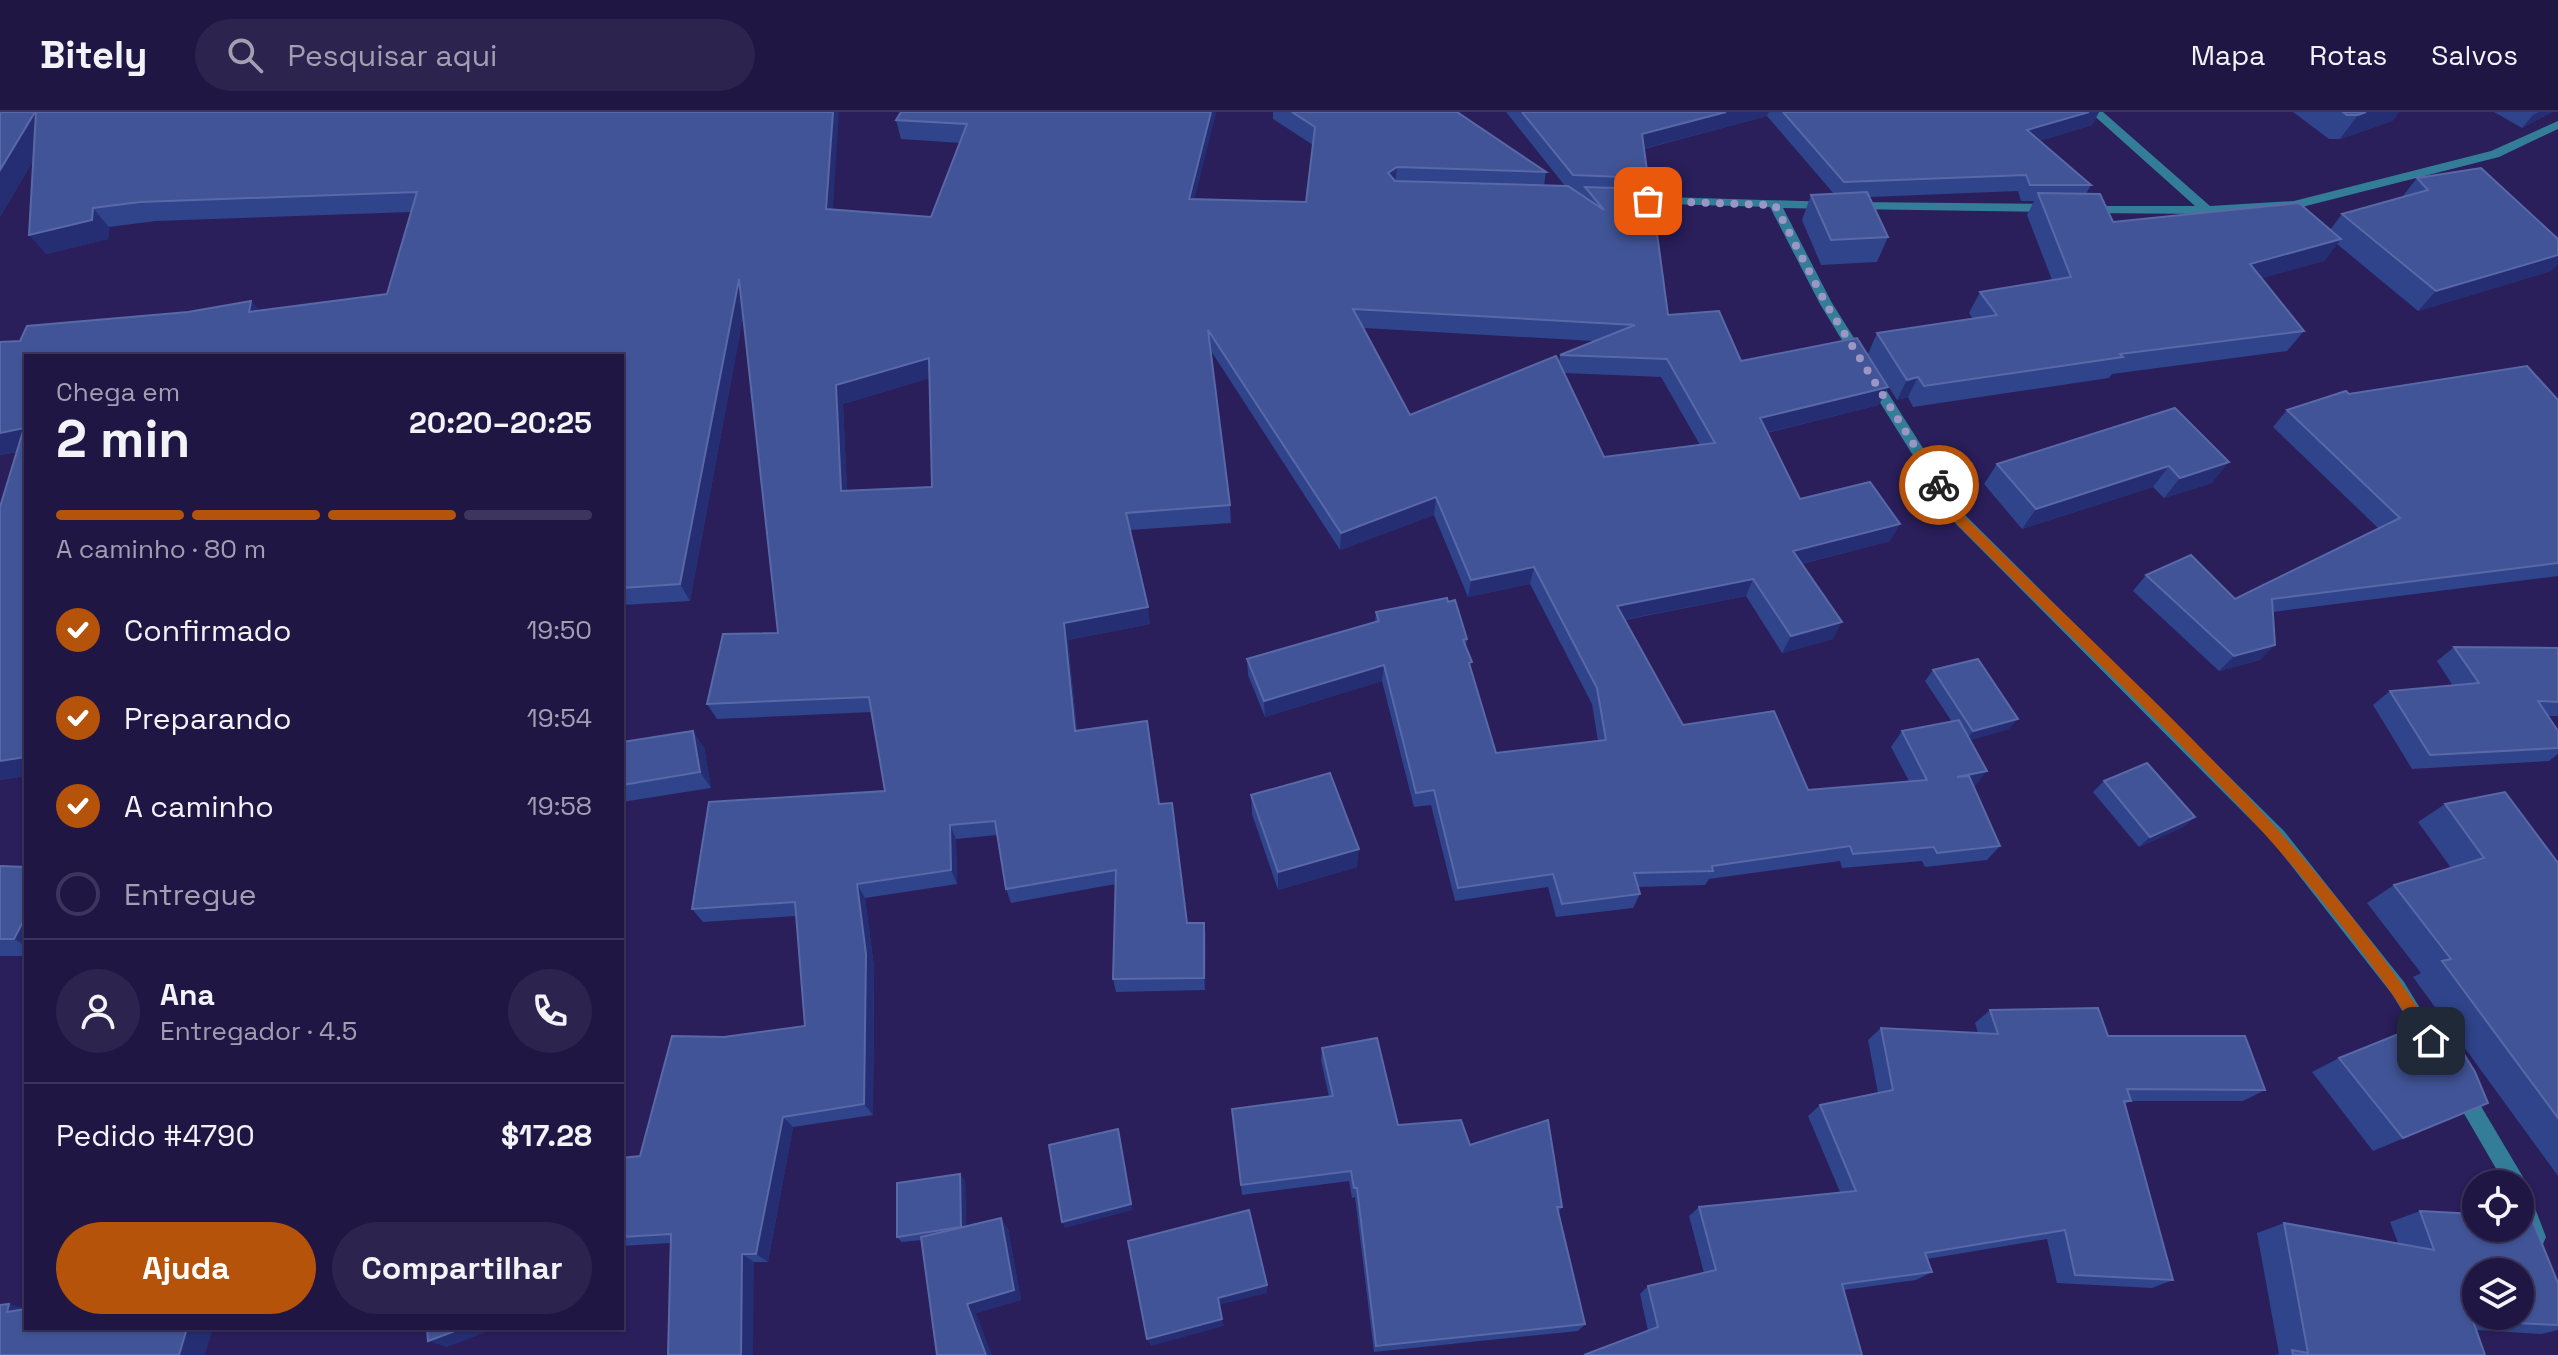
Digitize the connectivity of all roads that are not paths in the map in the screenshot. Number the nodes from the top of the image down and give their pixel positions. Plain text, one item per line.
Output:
1 (2096, 112) edge
2 (2558, 125) edge
3 (1617, 200) edge
4 (1775, 205) junction
5 (2207, 210) junction
6 (2439, 1055) edge
7 (2455, 1081) edge
8 (2508, 1170) edge
9 (2534, 1230) edge
10 (2542, 1251) edge

1 - 5 street
2 - 5 street
3 - 4 street
4 - 5 street
4 - 6 street
7 - 8 street
9 - 10 street

